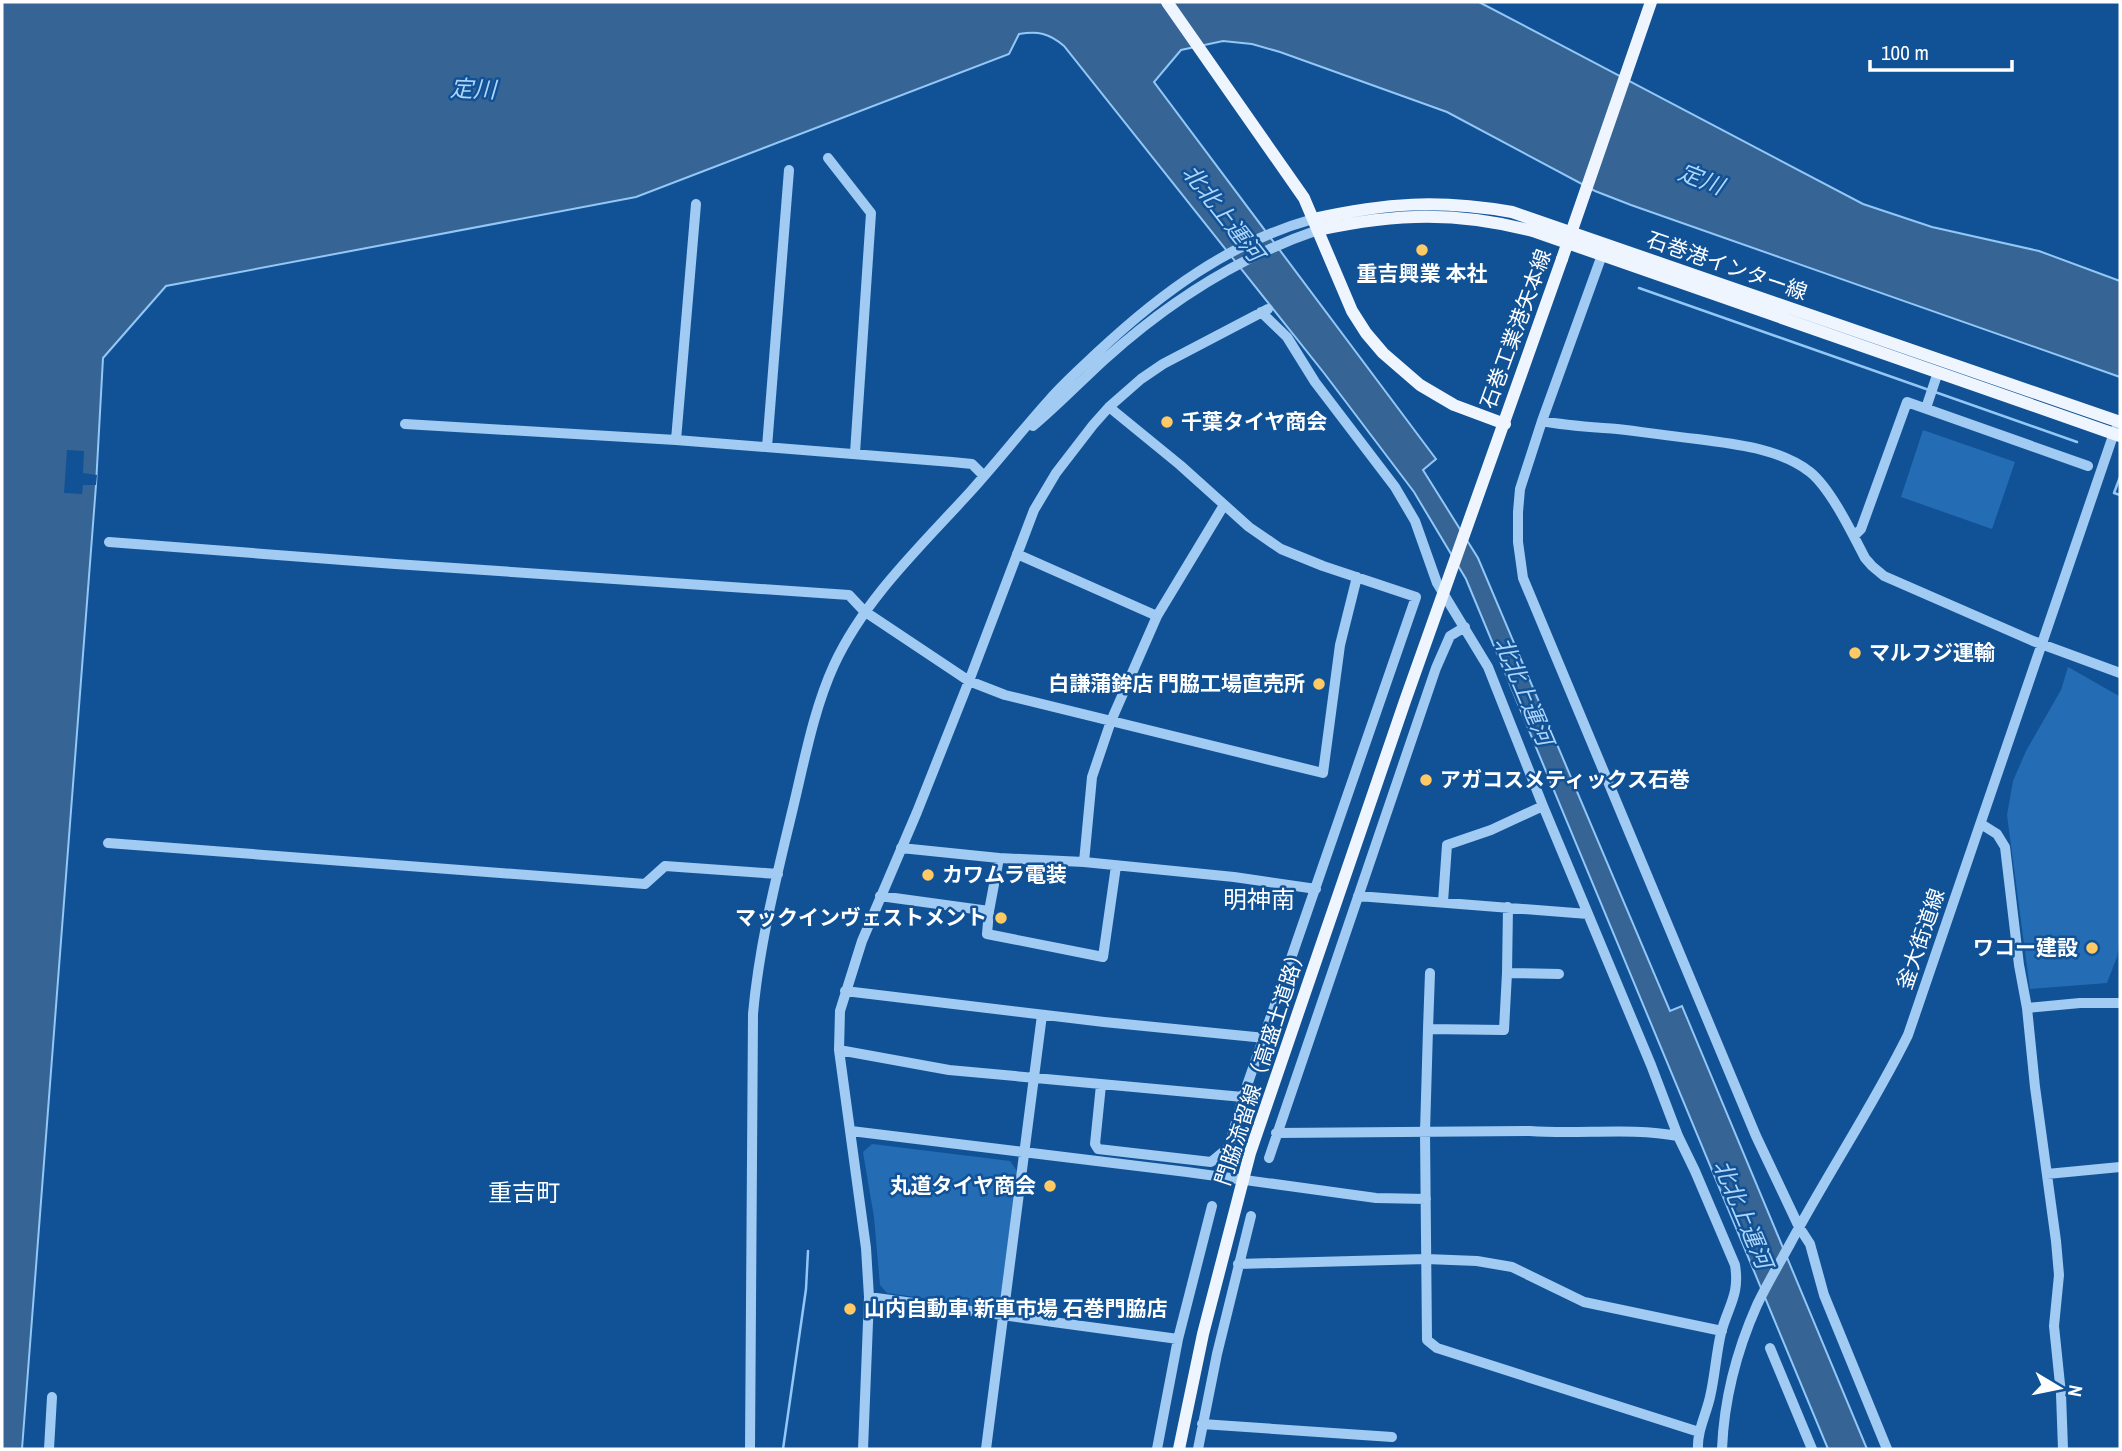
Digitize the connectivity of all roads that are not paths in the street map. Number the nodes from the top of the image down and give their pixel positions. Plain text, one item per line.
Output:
1 (1167, 2) edge
2 (1650, 2) edge
3 (828, 158) dead end
4 (789, 170) dead end
5 (696, 204) dead end
6 (1316, 225) junction
7 (1602, 255) junction
8 (1938, 372) junction
9 (1109, 407) junction
10 (1926, 408) junction
11 (1542, 421) junction
12 (405, 424) dead end
13 (1505, 424) junction
14 (2118, 428) edge
15 (1016, 439) junction
16 (677, 440) junction
17 (767, 447) junction
18 (855, 453) junction
19 (2088, 466) dead end
20 (984, 476) junction
21 (1224, 505) junction
22 (1854, 536) junction
23 (109, 542) dead end
24 (1017, 554) junction
25 (1357, 577) junction
26 (1444, 593) junction
27 (864, 611) junction
28 (1157, 616) junction
29 (1465, 627) junction
30 (2042, 644) junction
31 (2120, 673) edge
32 (969, 681) junction
33 (1111, 721) junction
34 (1543, 806) junction
35 (1981, 824) junction
36 (108, 843) dead end
37 (901, 848) junction
38 (999, 858) junction
39 (1084, 862) junction
40 (1116, 866) junction
41 (778, 874) junction
42 (1316, 889) junction
43 (880, 896) junction
44 (1358, 896) junction
45 (1443, 902) junction
46 (1508, 907) junction
47 (989, 911) junction
48 (1588, 914) junction
49 (1430, 973) dead end
50 (1507, 973) junction
51 (1559, 974) dead end
52 (845, 991) junction
53 (2120, 1003) edge
54 (2027, 1008) junction
55 (1042, 1015) junction
56 (1428, 1029) junction
57 (1265, 1038) junction
58 (839, 1050) junction
59 (1033, 1079) junction
60 (1101, 1085) junction
61 (1243, 1097) junction
62 (851, 1131) junction
63 (1425, 1132) junction
64 (1276, 1133) junction
65 (1678, 1136) junction
66 (1024, 1152) junction
67 (1269, 1158) dead end
68 (2120, 1167) edge
69 (2047, 1174) junction
70 (1243, 1180) junction
71 (1426, 1199) junction
72 (1212, 1206) dead end
73 (1251, 1216) dead end
74 (1798, 1227) junction
75 (1426, 1259) junction
76 (1238, 1264) junction
77 (869, 1297) junction
78 (1004, 1315) junction
79 (1722, 1331) junction
80 (1178, 1339) junction
81 (1770, 1348) dead end
82 (52, 1397) dead end
83 (1202, 1424) junction
84 (1699, 1432) junction
85 (1392, 1437) dead end
86 (49, 1449) edge
87 (750, 1449) edge
88 (863, 1449) edge
89 (986, 1449) edge
90 (1157, 1449) edge
91 (1179, 1449) edge
92 (1198, 1449) edge
93 (1698, 1449) edge
94 (1721, 1449) edge
95 (1812, 1449) edge
96 (1887, 1449) edge
97 (2063, 1449) edge

1 - 6 main road, 石巻工業港矢本線
2 - 13 main road, 石巻工業港矢本線, bridge
3 - 18 street
4 - 17 street
5 - 16 street
6 - 7 main road, 石巻港インター線
6 - 13 main road, 石巻工業港矢本線
6 - 14 main road, 石巻港インター線
6 - 15 street
6 - 15 street
7 - 8 main road, 石巻港インター線
7 - 11 street
8 - 10 street
8 - 14 main road, 石巻港インター線
9 - 21 street
9 - 24 street
9 - 26 street
10 - 19 street
10 - 22 street
11 - 22 street
11 - 74 street
12 - 16 street
13 - 26 main road, 門脇流留線（高盛土道路）
14 - 30 street, 釜大街道線
15 - 20 street
16 - 17 street
17 - 18 street
18 - 20 street
20 - 27 street
21 - 25 street
21 - 28 street
22 - 30 street
23 - 27 street
24 - 28 street
24 - 32 street
25 - 33 street
25 - 42 street
26 - 29 street
26 - 70 main road, 門脇流留線（高盛土道路）
27 - 32 street
27 - 41 street
28 - 33 street
29 - 34 street
29 - 44 street
30 - 31 street
30 - 35 street, 釜大街道線
32 - 33 street
32 - 37 street
33 - 39 street
34 - 45 street
34 - 48 street
35 - 54 street
35 - 74 street, 釜大街道線
36 - 41 street
37 - 38 street
37 - 43 street
38 - 39 street
38 - 47 street
39 - 40 street
40 - 42 street
40 - 47 street
41 - 87 street
42 - 57 street
43 - 47 street
43 - 52 street
44 - 45 street
44 - 64 street
45 - 46 street
46 - 48 street
46 - 50 street
48 - 65 street
49 - 56 street
50 - 51 street
50 - 56 street
52 - 55 street
52 - 58 street
53 - 54 street
54 - 69 street
55 - 57 street
55 - 59 street
56 - 63 street
57 - 61 street
58 - 59 street
58 - 62 street
59 - 60 street
59 - 66 street
60 - 61 street
60 - 61 street
62 - 66 street
62 - 77 street
63 - 64 street
63 - 65 street
63 - 71 street
64 - 67 street
65 - 79 street
66 - 70 street
66 - 78 street
68 - 69 street
69 - 97 street
70 - 71 street
70 - 91 main road, 門脇流留線（高盛土道路）
71 - 75 street
72 - 80 street
73 - 76 street
74 - 94 street, 釜大街道線
74 - 96 street
75 - 76 street
75 - 79 street
75 - 84 street
76 - 83 street
77 - 78 street
77 - 88 street
78 - 80 street
78 - 89 street
79 - 84 street
80 - 90 street
81 - 95 street
82 - 86 street
83 - 85 street
83 - 92 street
84 - 93 street

